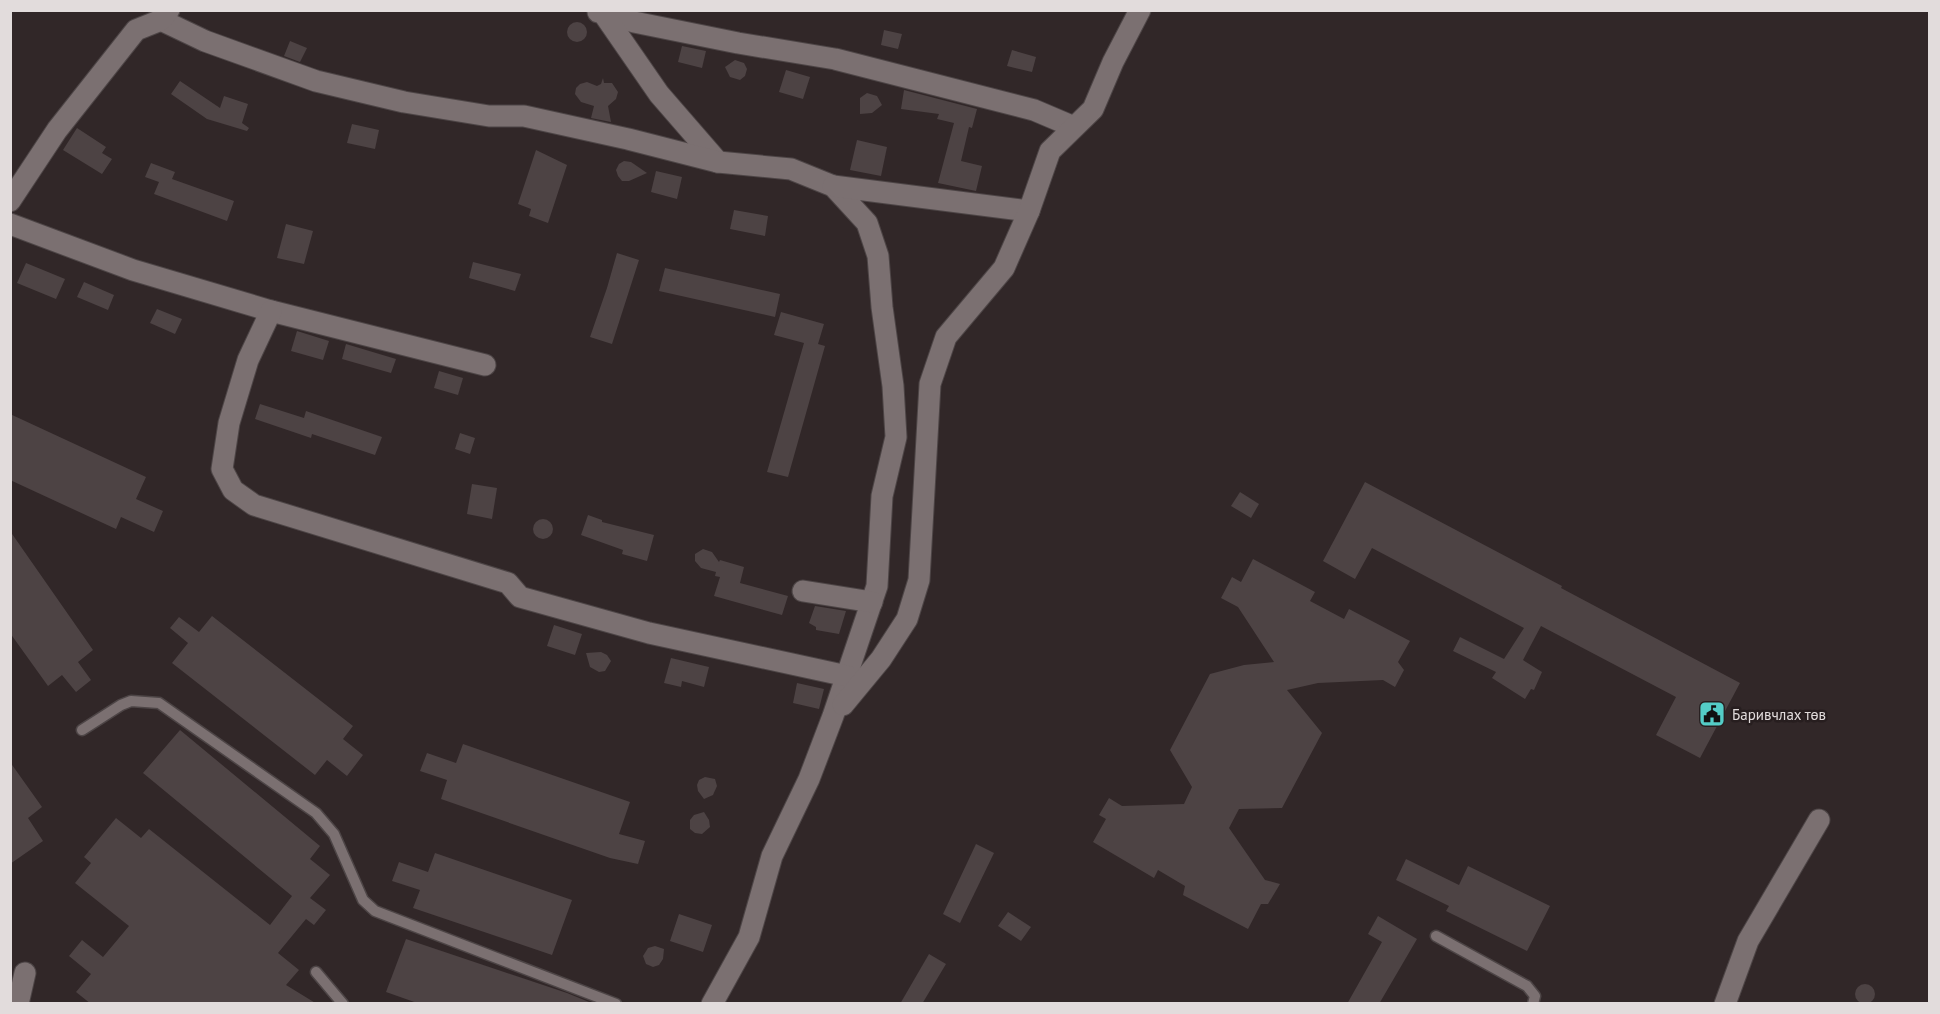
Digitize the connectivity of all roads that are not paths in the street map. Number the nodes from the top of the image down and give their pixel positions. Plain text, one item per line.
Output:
1 (1140, 10) edge
2 (599, 11) edge
3 (165, 15) edge
4 (1074, 128) junction
5 (718, 162) junction
6 (834, 186) junction
7 (10, 201) edge
8 (1029, 211) junction
9 (10, 224) edge
10 (271, 311) junction
11 (484, 365) dead end
12 (803, 591) dead end
13 (872, 602) junction
14 (847, 676) junction
15 (833, 716) junction
16 (82, 730) dead end
17 (1819, 820) dead end
18 (1436, 936) dead end
19 (316, 972) dead end
20 (26, 973) dead end
21 (18, 1004) edge
22 (343, 1004) edge
23 (616, 1004) edge
24 (712, 1004) edge
25 (1533, 1004) edge
26 (1725, 1004) edge

1 - 4 street
2 - 4 street
2 - 5 street
3 - 5 street
3 - 7 street
4 - 8 street
5 - 6 street
6 - 8 street
6 - 13 street
8 - 15 street
9 - 10 street
10 - 11 street
10 - 14 street
12 - 13 street
13 - 14 street
14 - 15 street
15 - 24 street
16 - 23 lane
17 - 26 street
18 - 25 lane
19 - 22 lane
20 - 21 street

